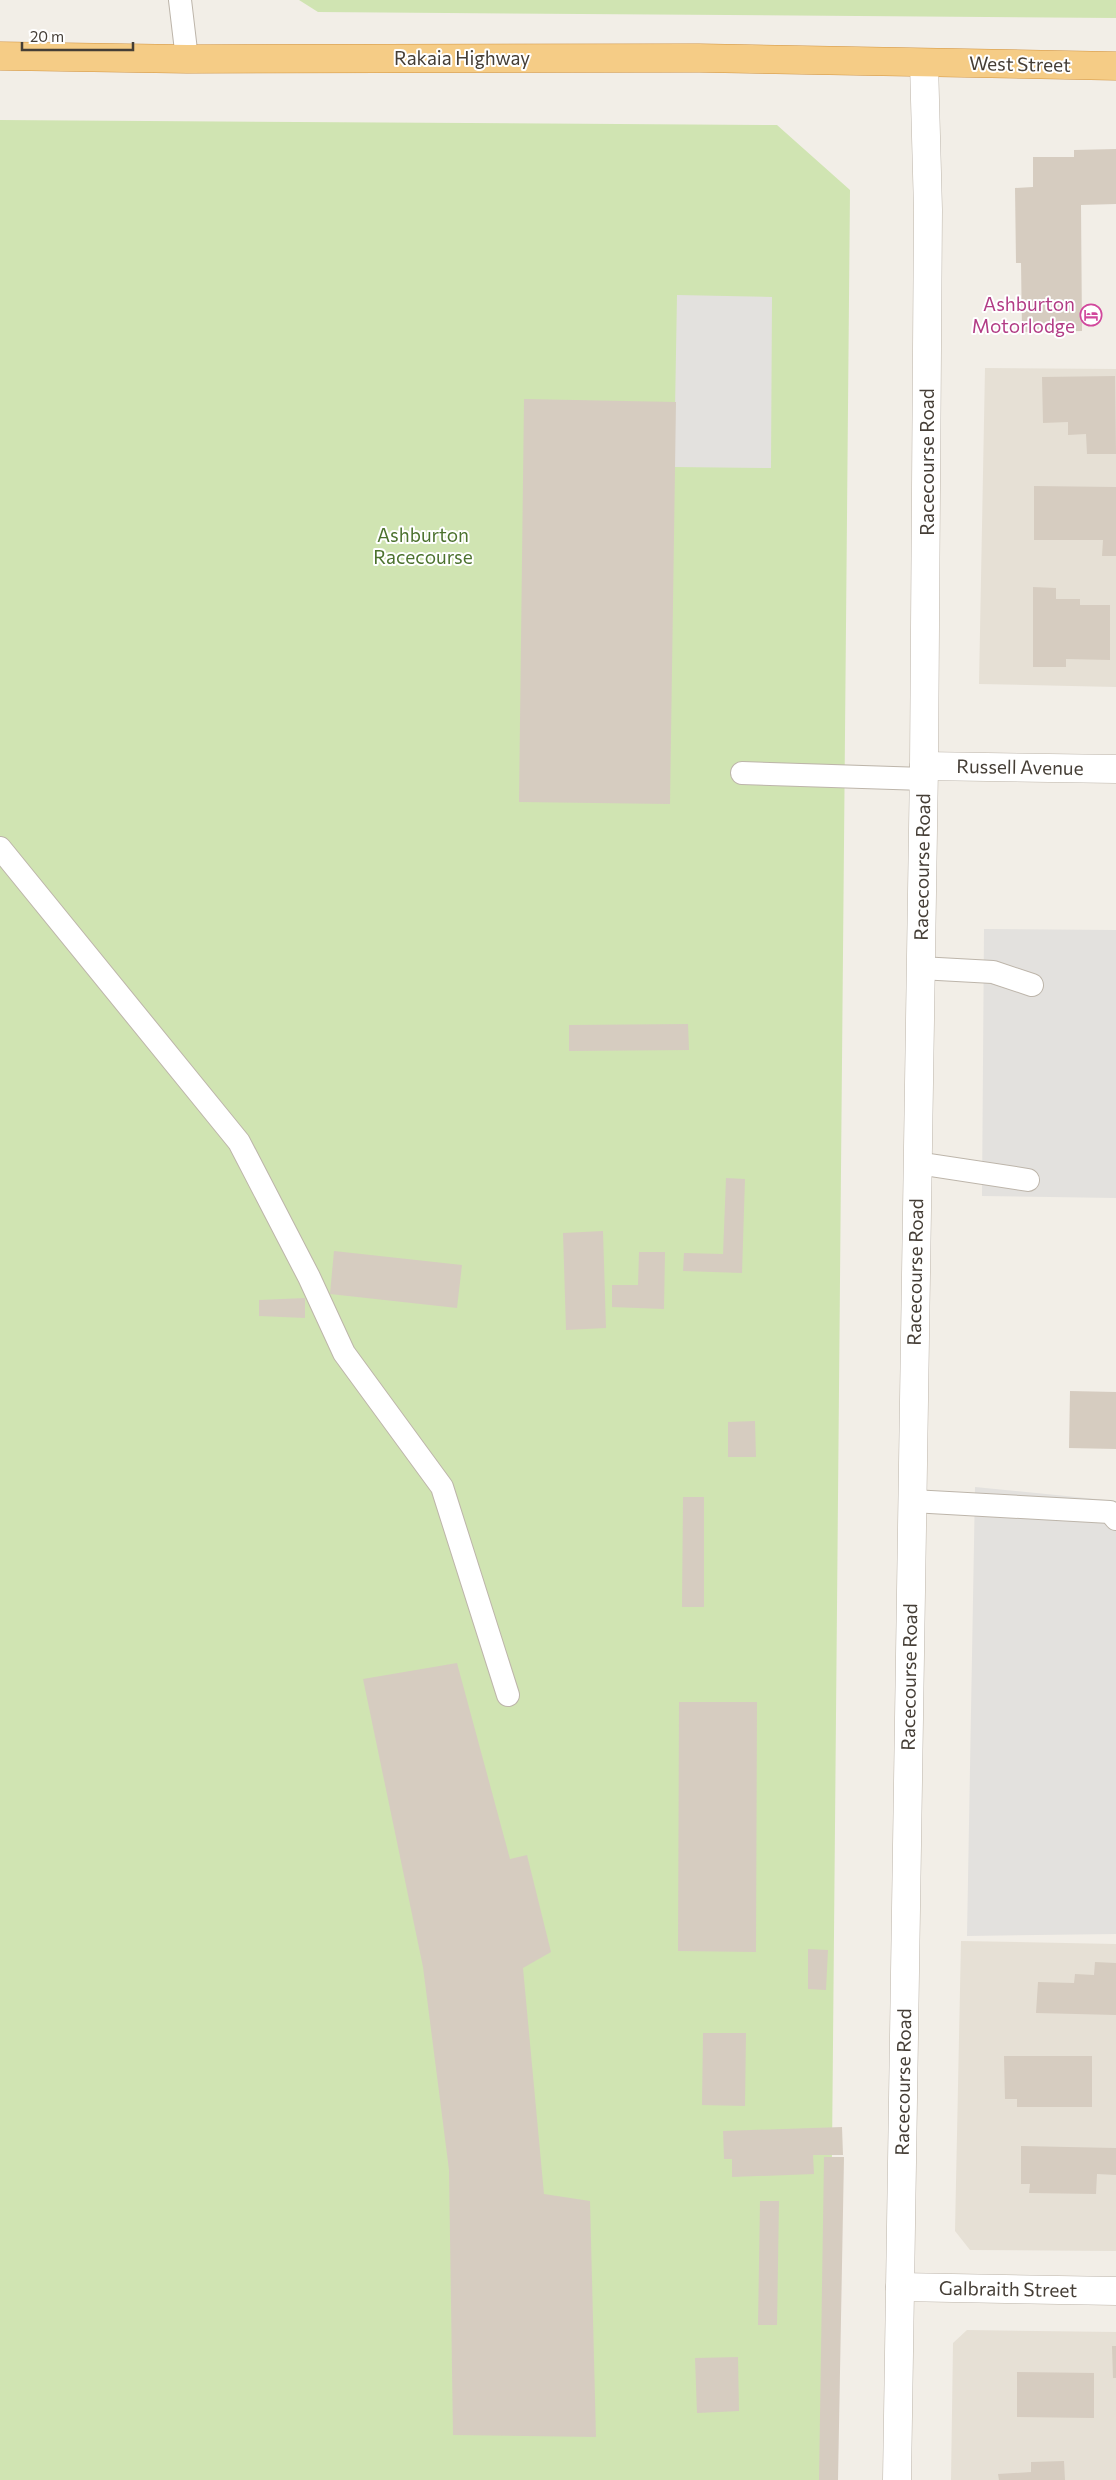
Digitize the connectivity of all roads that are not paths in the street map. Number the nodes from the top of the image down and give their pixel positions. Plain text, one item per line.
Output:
1 (180, 0) edge
2 (0, 56) edge
3 (187, 59) junction
4 (924, 64) junction
5 (1116, 66) edge
6 (1116, 769) edge
7 (924, 772) junction
8 (742, 773) dead end
9 (0, 848) edge
10 (920, 968) junction
11 (1032, 985) dead end
12 (917, 1163) junction
13 (1028, 1180) dead end
14 (912, 1501) junction
15 (1116, 1519) edge
16 (508, 1695) dead end
17 (900, 2287) junction
18 (1116, 2291) edge
19 (897, 2480) edge

1 - 3 lane
2 - 3 highway, Rakaia Highway
3 - 4 highway, Rakaia Highway
4 - 5 highway, West Street
4 - 7 street, Racecourse Road
6 - 7 street, Russell Avenue
7 - 8 lane
7 - 10 street, Racecourse Road
9 - 16 lane
10 - 11 lane
10 - 12 street, Racecourse Road
12 - 13 lane
12 - 14 street, Racecourse Road
14 - 15 lane
14 - 17 street, Racecourse Road
17 - 18 street, Galbraith Street
17 - 19 street, Racecourse Road

